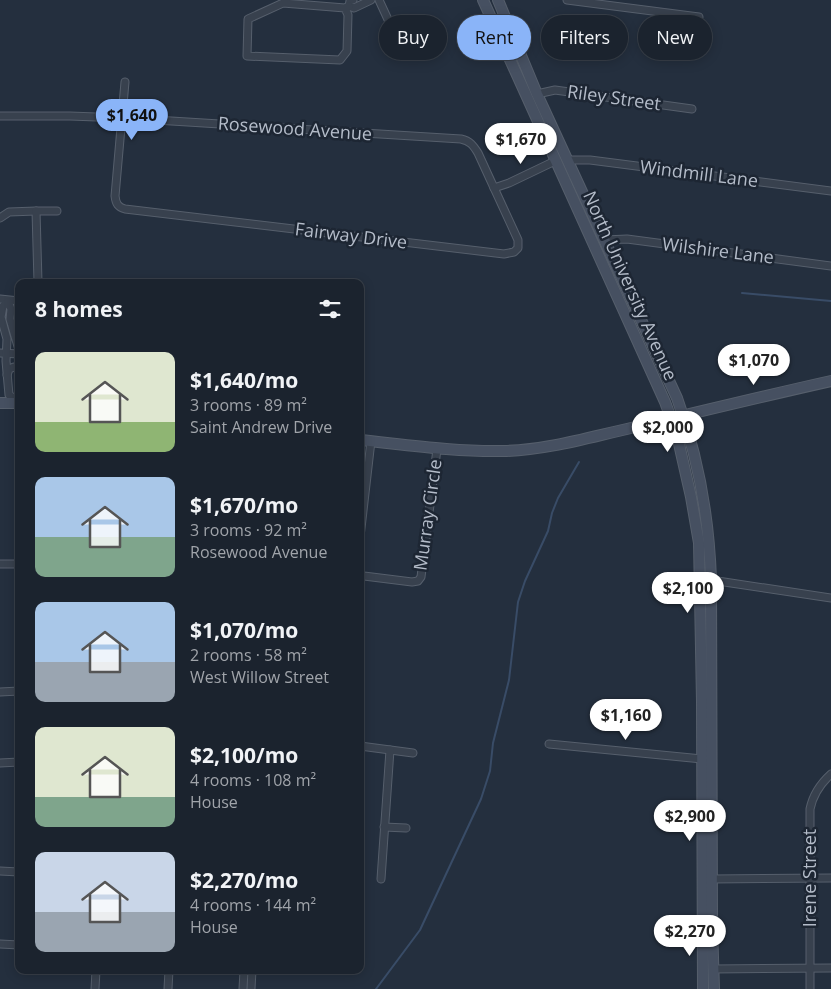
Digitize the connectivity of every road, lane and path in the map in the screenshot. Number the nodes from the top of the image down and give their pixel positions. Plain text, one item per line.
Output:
1 (370, 0) edge
2 (379, 0) edge
3 (483, 0) edge
4 (498, 0) edge
5 (567, 0) edge
6 (360, 2) edge
7 (317, 3) edge
8 (349, 5) edge
9 (386, 15) edge
10 (683, 15) edge
11 (125, 82) dead end
12 (537, 94) junction
13 (692, 109) dead end
14 (0, 116) edge
15 (123, 118) junction
16 (568, 160) junction
17 (556, 161) junction
18 (494, 188) junction
19 (831, 191) edge
20 (36, 211) junction
21 (57, 211) dead end
22 (0, 218) edge
23 (605, 240) junction
24 (593, 242) junction
25 (831, 266) edge
26 (38, 279) edge
27 (0, 299) edge
28 (8, 301) junction
29 (15, 301) edge
30 (15, 336) edge
31 (3, 353) edge
32 (15, 367) edge
33 (7, 375) junction
34 (831, 381) edge
35 (15, 400) edge
36 (15, 401) edge
37 (0, 403) edge
38 (683, 416) junction
39 (672, 419) junction
40 (364, 440) edge
41 (371, 441) junction
42 (437, 450) junction
43 (364, 502) edge
44 (0, 564) edge
45 (15, 564) edge
46 (364, 576) edge
47 (711, 580) junction
48 (831, 598) edge
49 (15, 691) edge
50 (0, 692) edge
51 (549, 744) dead end
52 (364, 747) edge
53 (390, 750) junction
54 (412, 753) dead end
55 (702, 759) junction
56 (15, 762) edge
57 (0, 763) edge
58 (831, 774) edge
59 (384, 827) junction
60 (406, 828) dead end
61 (0, 871) edge
62 (15, 872) edge
63 (810, 878) junction
64 (831, 878) edge
65 (381, 879) dead end
66 (712, 879) junction
67 (0, 944) edge
68 (15, 945) edge
69 (810, 968) junction
70 (831, 968) edge
71 (713, 969) junction
72 (96, 974) edge
73 (169, 974) edge
74 (244, 974) edge
75 (252, 974) edge
76 (96, 989) edge
77 (168, 989) edge
78 (243, 989) edge
79 (251, 989) edge
80 (703, 989) edge
81 (714, 989) edge
82 (810, 989) edge

1 - 6 street
2 - 9 street
3 - 17 main road, North University Avenue
4 - 12 main road, North University Avenue
5 - 10 street
6 - 8 street
7 - 8 street
7 - 8 street
11 - 15 street
12 - 13 street, Riley Street
12 - 16 main road, North University Avenue
14 - 15 street, Rosewood Avenue
15 - 18 street, Rosewood Avenue
15 - 18 street, Fairway Drive
16 - 19 street, Windmill Lane
16 - 23 main road, North University Avenue
17 - 18 street
17 - 24 main road, North University Avenue
20 - 21 street
20 - 22 street
20 - 26 street
23 - 24 main road
23 - 25 street, Wilshire Lane
23 - 38 main road, North University Avenue
24 - 39 main road, North University Avenue
27 - 28 street
28 - 29 street
28 - 30 street
28 - 31 street
31 - 33 street
32 - 33 street
33 - 35 street
34 - 38 main road
36 - 37 main road
38 - 39 main road
38 - 47 main road, North University Avenue
39 - 42 main road
39 - 55 main road, North University Avenue
40 - 41 main road
41 - 42 main road
41 - 43 street
42 - 46 street, Murray Circle
44 - 45 street
47 - 48 street
47 - 66 main road, North University Avenue
49 - 50 street
51 - 55 street
52 - 53 street
53 - 54 street
53 - 59 street
55 - 80 main road, North University Avenue
56 - 57 street
58 - 63 street, Irene Street
59 - 60 street
59 - 65 street
61 - 62 street
63 - 64 street
63 - 66 street
63 - 69 street, Irene Street
66 - 71 main road, North University Avenue
67 - 68 street
69 - 70 street
69 - 71 street
69 - 82 street, Irene Street
71 - 81 main road, North University Avenue
72 - 76 street
73 - 77 street
74 - 78 street
75 - 79 street

